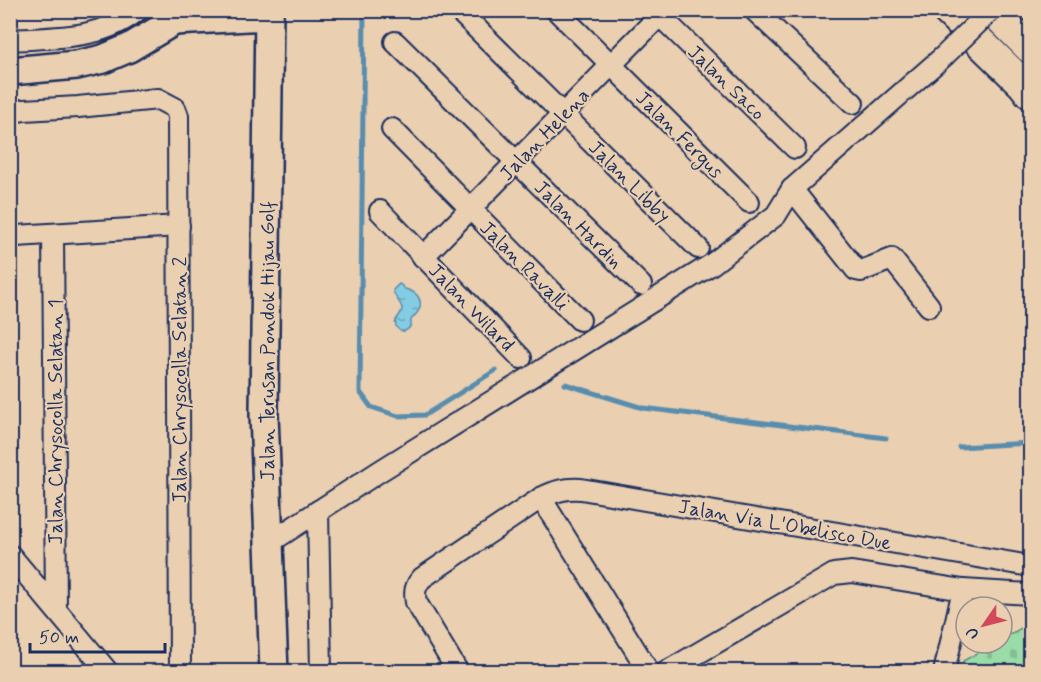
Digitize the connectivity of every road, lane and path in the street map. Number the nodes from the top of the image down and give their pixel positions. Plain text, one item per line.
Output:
1 (138, 10) edge
2 (458, 10) edge
3 (556, 10) edge
4 (754, 10) edge
5 (947, 10) edge
6 (992, 10) edge
7 (660, 12) edge
8 (269, 13) edge
9 (179, 16) edge
10 (10, 40) edge
11 (395, 42) dead end
12 (1030, 48) edge
13 (611, 65) junction
14 (10, 71) edge
15 (1030, 93) edge
16 (853, 103) dead end
17 (10, 112) edge
18 (563, 114) junction
19 (392, 129) dead end
20 (795, 148) dead end
21 (516, 162) junction
22 (792, 189) junction
23 (749, 202) dead end
24 (470, 209) junction
25 (380, 211) dead end
26 (179, 226) junction
27 (53, 234) junction
28 (10, 237) edge
29 (698, 248) dead end
30 (423, 257) junction
31 (641, 285) dead end
32 (929, 306) dead end
33 (580, 320) dead end
34 (521, 358) dead end
35 (541, 498) junction
36 (318, 511) junction
37 (269, 543) junction
38 (10, 555) edge
39 (1030, 566) edge
40 (963, 590) junction
41 (1030, 594) edge
42 (56, 609) junction
43 (108, 672) edge
44 (180, 672) edge
45 (274, 672) edge
46 (321, 672) edge
47 (458, 672) edge
48 (649, 672) edge
49 (666, 672) edge
50 (944, 672) edge

1 - 10 street
2 - 18 street, Jalan Libby
3 - 13 street, Jalan Fergus
4 - 16 street
5 - 15 main road
6 - 12 main road
6 - 22 street, bridge
7 - 13 street, Jalan Helena
7 - 20 street, Jalan Saco
8 - 9 main road
8 - 37 main road, Jalan Terusan Pondok Hijau Golf
9 - 14 main road
11 - 21 street, Jalan Hardin
13 - 18 street, Jalan Helena
13 - 23 street, Jalan Fergus
17 - 26 street, Jalan Chrysocolla Selatan 2
18 - 21 street, Jalan Helena
18 - 29 street, Jalan Libby
19 - 24 street, Jalan Ravalli
21 - 24 street, Jalan Helena
21 - 31 street, Jalan Hardin
22 - 32 street
22 - 36 street
24 - 30 street, Jalan Helena
24 - 33 street, Jalan Ravalli
25 - 30 street, Jalan Wilard
26 - 27 street
26 - 44 street, Jalan Chrysocolla Selatan 2
27 - 28 street
27 - 42 street, Jalan Chrysocolla Selatan 1
30 - 34 street, Jalan Wilard
35 - 39 street, Jalan Via L'Obelisco Due
35 - 47 street, Jalan Via L'Obelisco Due
35 - 48 street
36 - 37 street
36 - 46 street
37 - 45 main road, Jalan Terusan Pondok Hijau Golf
38 - 42 street
40 - 41 street, Jalan Via L'Obelisco Due
40 - 49 street, Jalan Via L'Obelisco Due
40 - 50 street
42 - 43 street

